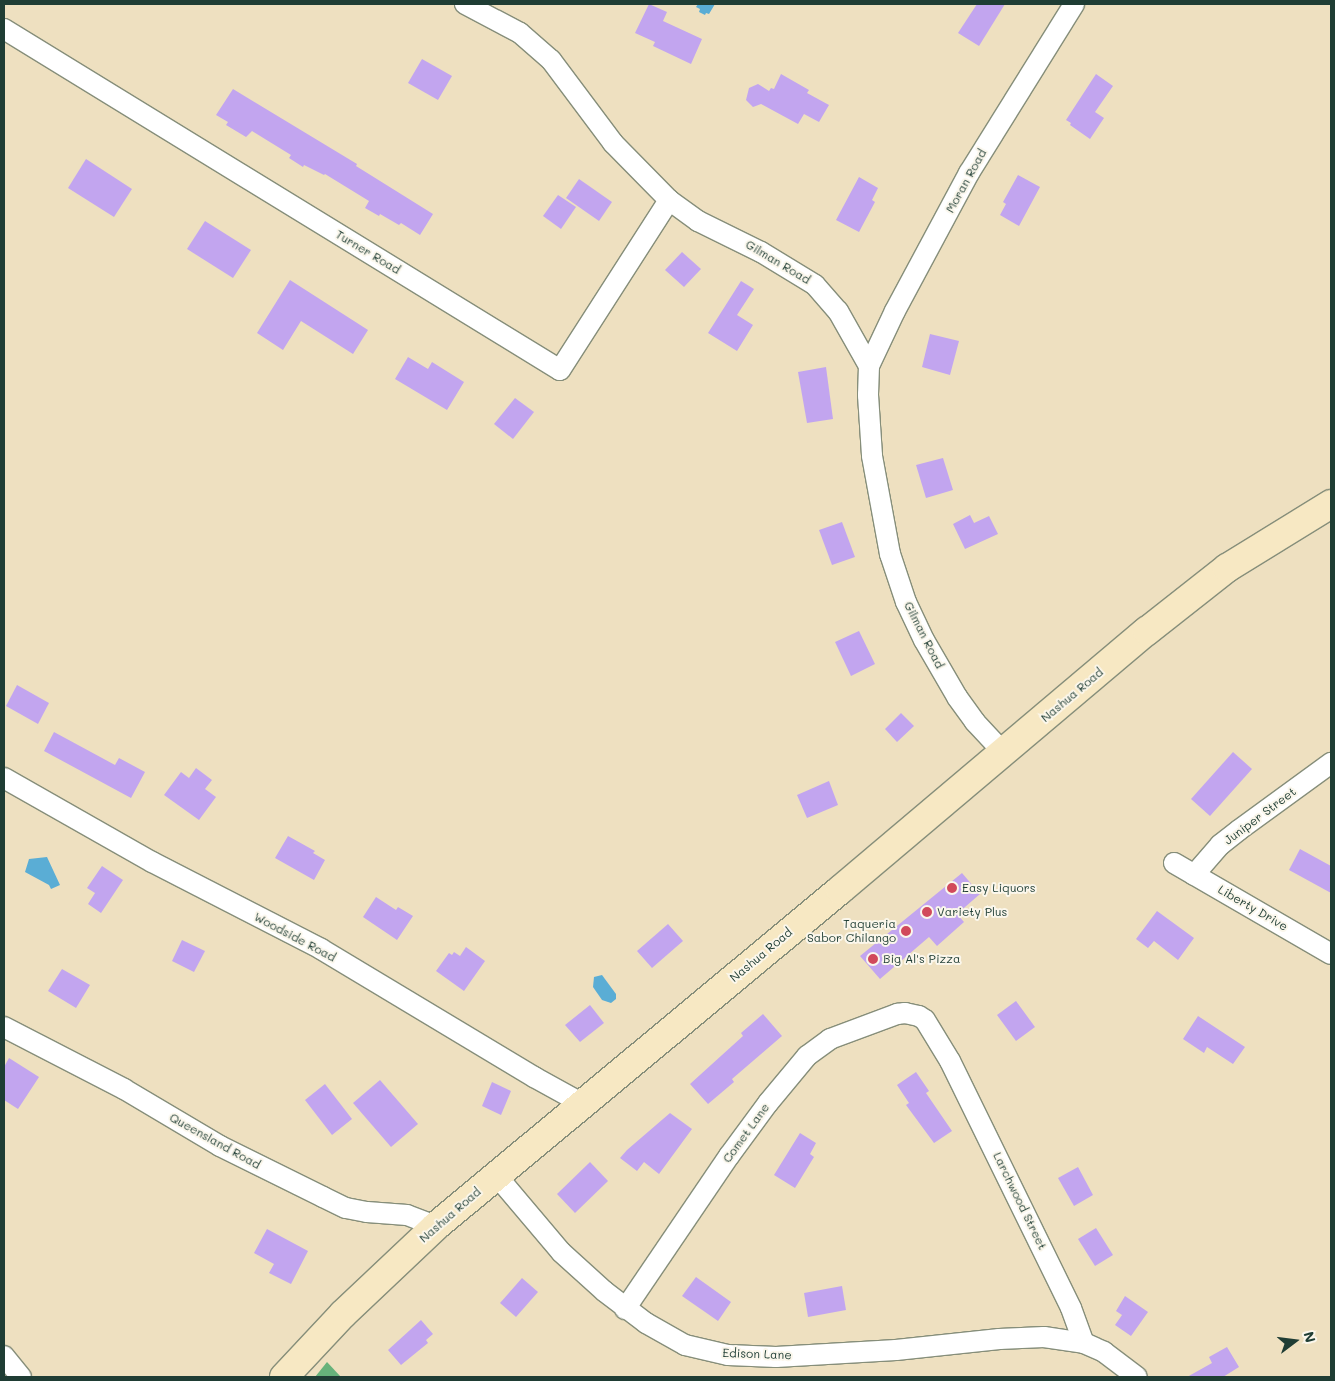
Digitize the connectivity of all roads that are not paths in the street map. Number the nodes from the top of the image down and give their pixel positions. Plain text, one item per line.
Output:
1 (465, 4) edge
2 (1074, 4) edge
3 (4, 29) edge
4 (669, 200) junction
5 (870, 366) junction
6 (1331, 504) edge
7 (1003, 752) junction
8 (1331, 763) edge
9 (4, 778) edge
10 (1174, 863) dead end
11 (1194, 875) junction
12 (1331, 954) edge
13 (912, 1014) joint
14 (4, 1027) edge
15 (583, 1104) junction
16 (496, 1175) junction
17 (436, 1226) junction
18 (625, 1309) junction
19 (1084, 1343) junction
20 (4, 1356) edge
21 (21, 1377) edge
22 (284, 1377) edge
23 (1137, 1377) edge

1 - 4 street, Gilman Road
2 - 5 street, Moran Road
3 - 4 street, Turner Road
4 - 5 street, Gilman Road
5 - 7 street, Gilman Road
6 - 7 main road, Nashua Road
7 - 15 main road, Nashua Road
8 - 11 street, Juniper Street
9 - 15 street, Woodside Road
10 - 11 street, Liberty Drive
11 - 12 street, Liberty Drive
13 - 18 street, Comet Lane
13 - 19 street, Larchwood Street
14 - 17 street, Queensland Road
15 - 16 main road, Nashua Road
16 - 17 main road, Nashua Road
16 - 18 street, Edison Lane
17 - 22 main road, Nashua Road
18 - 19 street, Edison Lane
19 - 23 street
20 - 21 street

